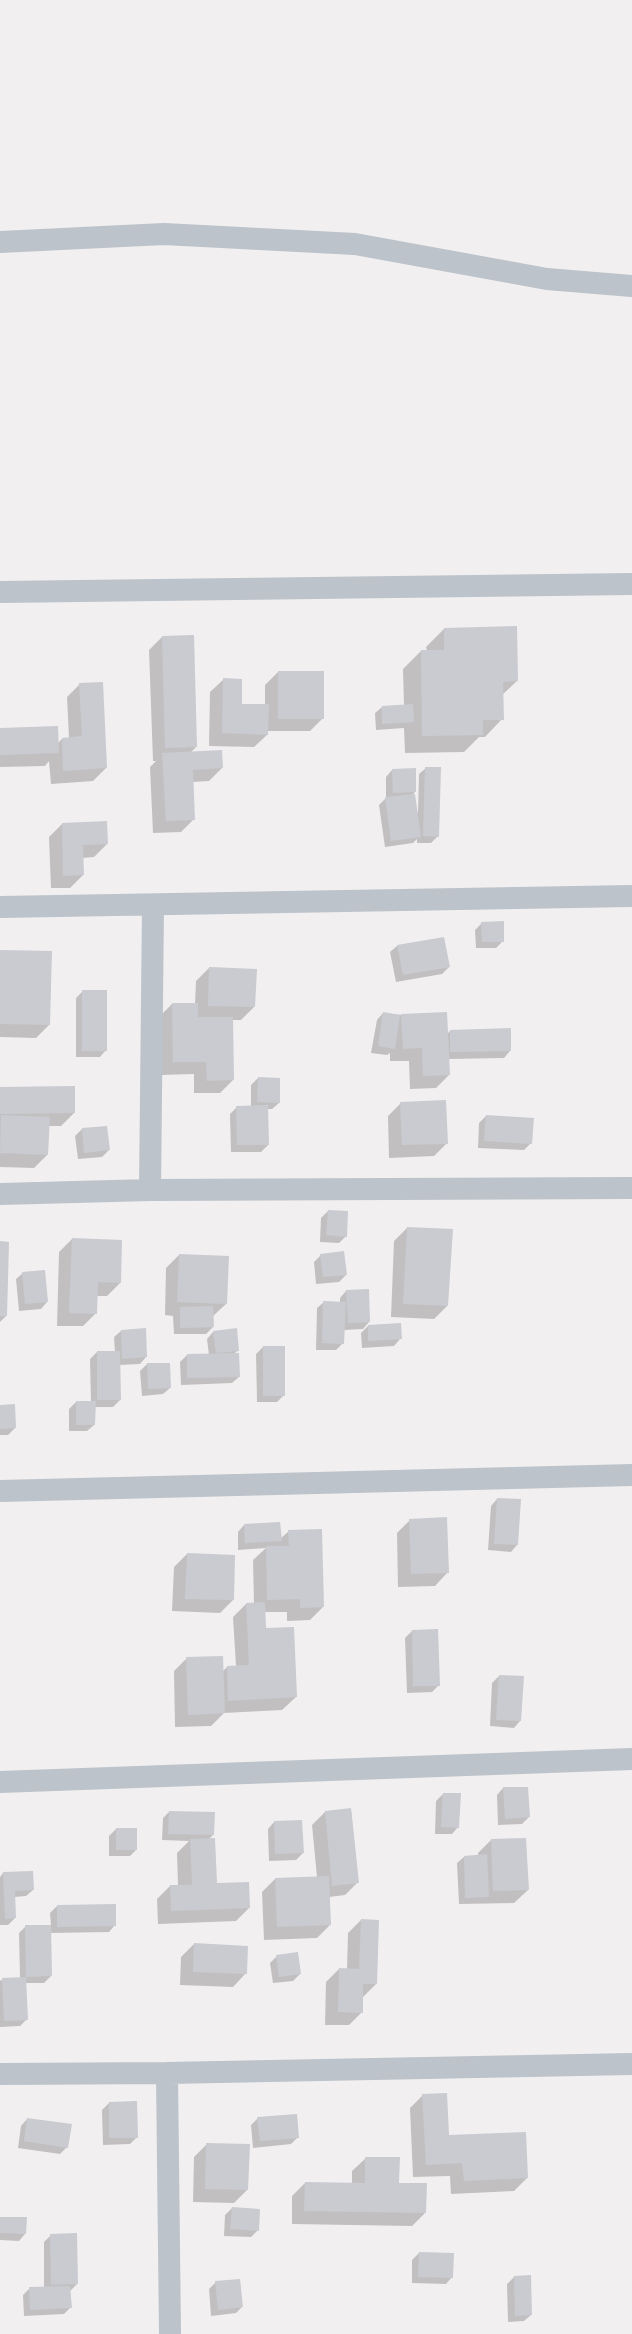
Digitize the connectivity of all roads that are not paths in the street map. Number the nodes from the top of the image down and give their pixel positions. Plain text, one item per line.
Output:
1 (0, 242) edge
2 (632, 286) edge
3 (632, 584) edge
4 (0, 592) edge
5 (632, 896) edge
6 (153, 906) junction
7 (0, 907) edge
8 (632, 1188) edge
9 (150, 1190) junction
10 (0, 1194) edge
11 (632, 1475) edge
12 (0, 1491) edge
13 (632, 1759) edge
14 (0, 1782) edge
15 (632, 2064) edge
16 (167, 2073) junction
17 (0, 2074) edge
18 (170, 2334) edge

1 - 2 street
3 - 4 street
5 - 6 street
6 - 7 street
6 - 9 street
8 - 9 street
9 - 10 street
11 - 12 street
13 - 14 street
15 - 16 street
16 - 17 street
16 - 18 street

